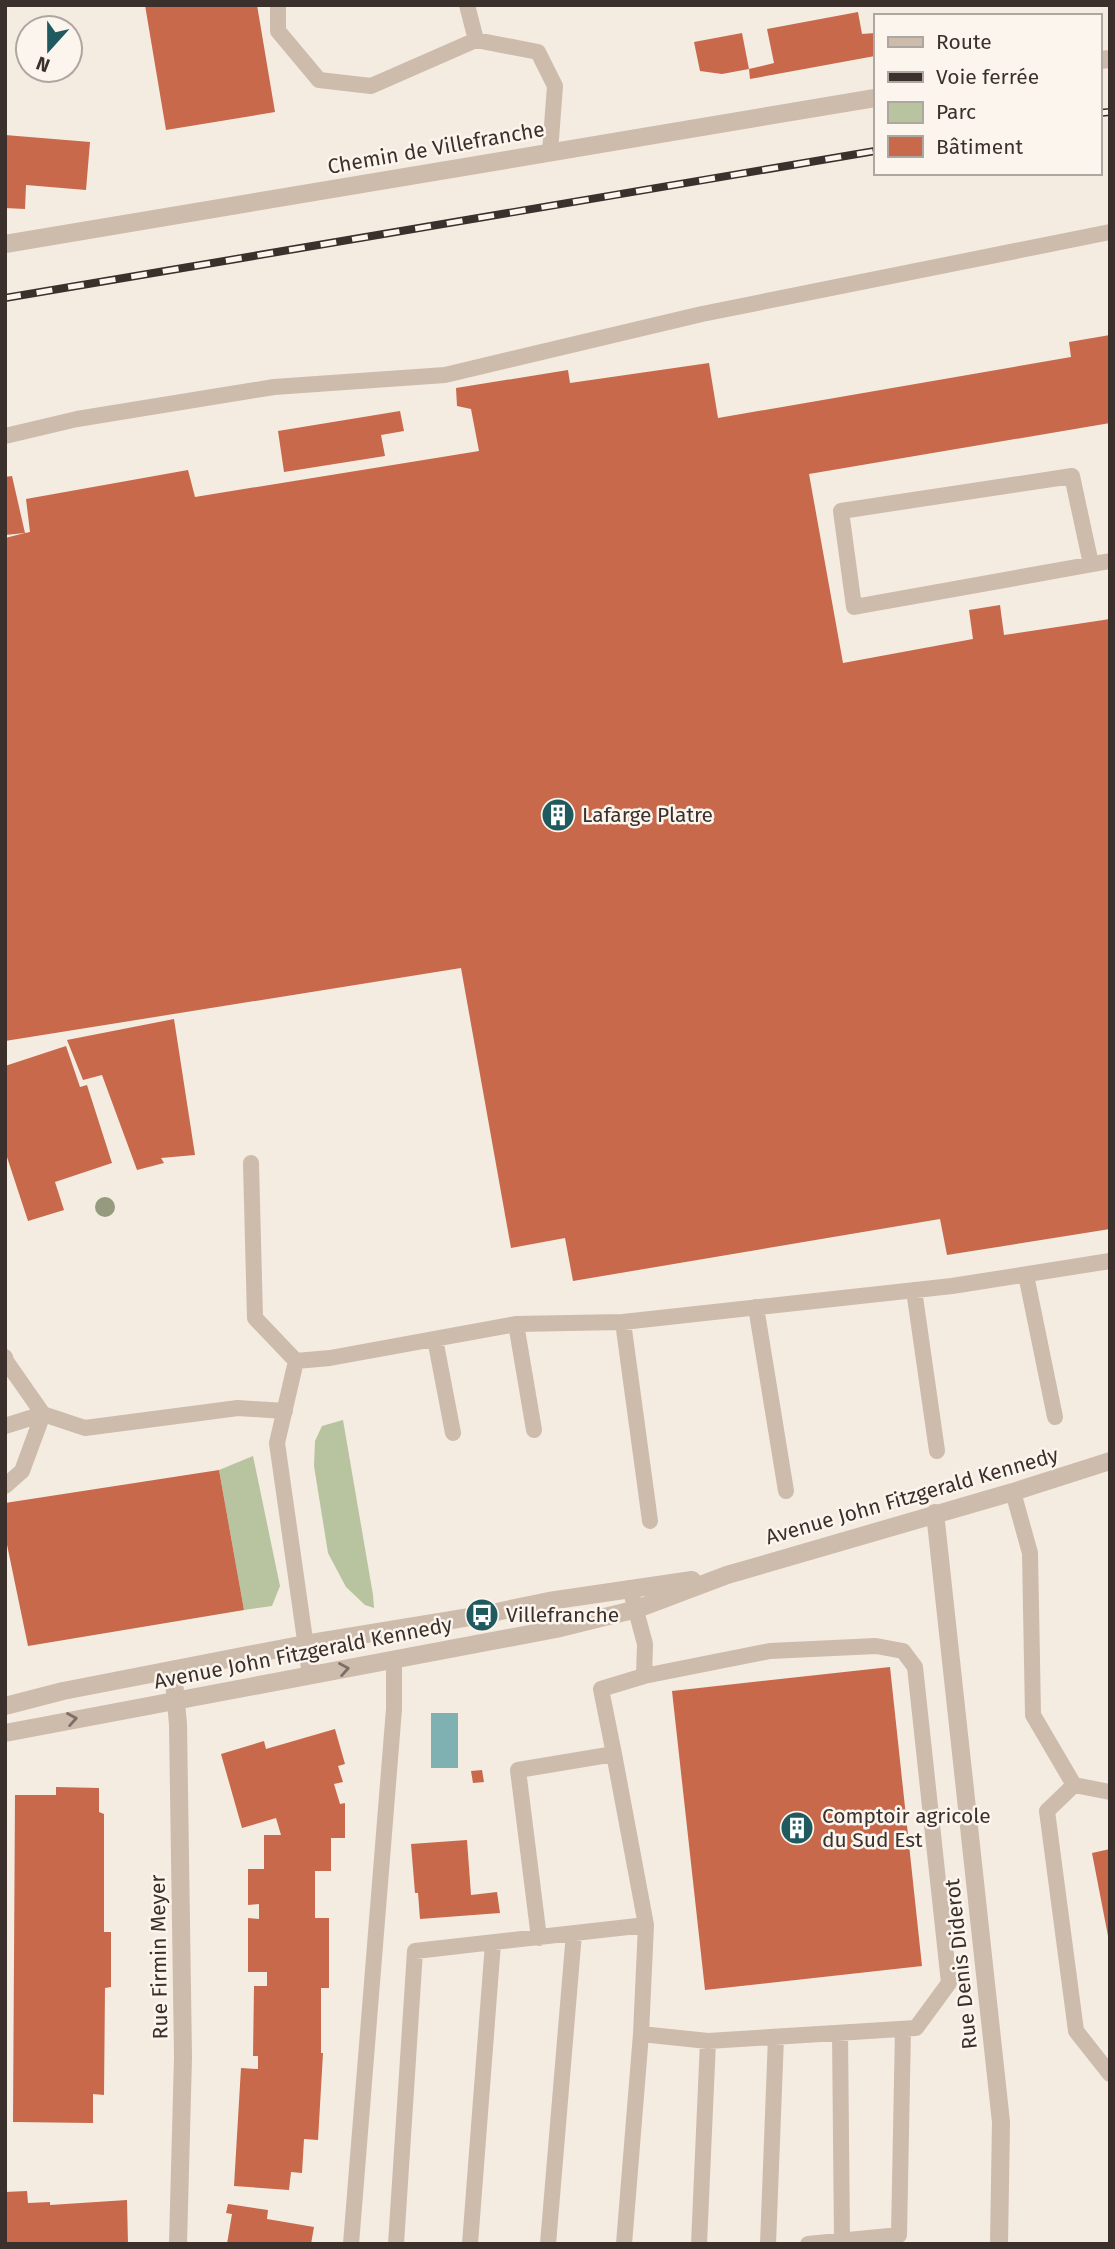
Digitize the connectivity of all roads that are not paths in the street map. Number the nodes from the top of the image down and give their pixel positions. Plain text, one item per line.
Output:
1 (278, 5) edge
2 (467, 5) edge
3 (475, 40) junction
4 (874, 98) edge
5 (550, 152) junction
6 (1110, 232) edge
7 (5, 244) edge
8 (5, 436) edge
9 (1110, 561) edge
10 (1091, 564) junction
11 (251, 1163) dead end
12 (1110, 1261) edge
13 (1026, 1275) junction
14 (914, 1290) junction
15 (756, 1307) junction
16 (623, 1322) junction
17 (516, 1324) junction
18 (435, 1339) junction
19 (5, 1357) edge
20 (296, 1361) junction
21 (285, 1411) junction
22 (43, 1414) junction
23 (1055, 1417) dead end
24 (5, 1426) edge
25 (534, 1430) dead end
26 (453, 1433) dead end
27 (937, 1451) dead end
28 (1110, 1461) edge
29 (5, 1486) edge
30 (786, 1491) dead end
31 (1013, 1492) junction
32 (935, 1513) junction
33 (650, 1521) dead end
34 (727, 1575) junction
35 (631, 1588) junction
36 (637, 1609) junction
37 (305, 1644) junction
38 (394, 1660) junction
39 (173, 1670) junction
40 (310, 1675) junction
41 (644, 1676) junction
42 (176, 1700) junction
43 (5, 1706) edge
44 (5, 1733) edge
45 (614, 1754) junction
46 (1074, 1785) junction
47 (1110, 1792) edge
48 (646, 1925) junction
49 (574, 1933) junction
50 (539, 1938) junction
51 (493, 1943) junction
52 (903, 2029) junction
53 (840, 2033) junction
54 (641, 2034) junction
55 (776, 2037) junction
56 (708, 2041) junction
57 (1110, 2074) edge
58 (842, 2241) junction
59 (178, 2244) edge
60 (351, 2244) edge
61 (396, 2244) edge
62 (470, 2244) edge
63 (548, 2244) edge
64 (624, 2244) edge
65 (699, 2244) edge
66 (768, 2244) edge
67 (808, 2244) edge
68 (999, 2244) edge

1 - 3 lane
2 - 3 lane
3 - 5 lane
4 - 5 street, Chemin de Villefranche
5 - 7 street, Chemin de Villefranche
6 - 8 lane
9 - 10 lane
10 - 10 lane
11 - 20 lane
12 - 13 lane
13 - 14 lane
13 - 23 lane
14 - 15 lane
14 - 27 lane
15 - 16 lane
15 - 30 lane
16 - 17 lane
16 - 33 lane
17 - 18 lane
17 - 25 lane
18 - 20 lane
18 - 26 lane
19 - 22 lane
20 - 21 lane
21 - 22 lane
21 - 37 lane
22 - 24 lane
22 - 29 lane
28 - 31 street, Avenue John Fitzgerald Kennedy
31 - 32 street, Avenue John Fitzgerald Kennedy
31 - 46 lane
32 - 34 street, Avenue John Fitzgerald Kennedy
32 - 68 street, Rue Denis Diderot
34 - 35 street, Avenue John Fitzgerald Kennedy
34 - 36 street, Avenue John Fitzgerald Kennedy
35 - 36 lane
35 - 37 street, Avenue John Fitzgerald Kennedy
36 - 38 street, Avenue John Fitzgerald Kennedy
36 - 41 lane
37 - 39 street, Avenue John Fitzgerald Kennedy
37 - 40 lane
40 -> 38 street, Avenue John Fitzgerald Kennedy
38 - 60 lane
39 - 42 street, Rue Firmin Meyer
39 - 43 street, Avenue John Fitzgerald Kennedy
40 - 42 street, Avenue John Fitzgerald Kennedy
41 - 45 lane
41 - 52 lane
44 -> 42 street, Avenue John Fitzgerald Kennedy
42 - 59 street, Rue Firmin Meyer
45 - 48 lane
45 - 50 lane
46 - 47 lane
46 - 57 lane
48 - 49 lane
48 - 54 lane
49 - 50 lane
49 - 63 lane
50 - 51 lane
51 - 61 lane
51 - 62 lane
52 - 53 lane
52 - 58 lane
53 - 55 lane
53 - 58 lane
54 - 56 lane
54 - 64 lane
55 - 56 lane
55 - 66 lane
56 - 65 lane
58 - 67 lane

